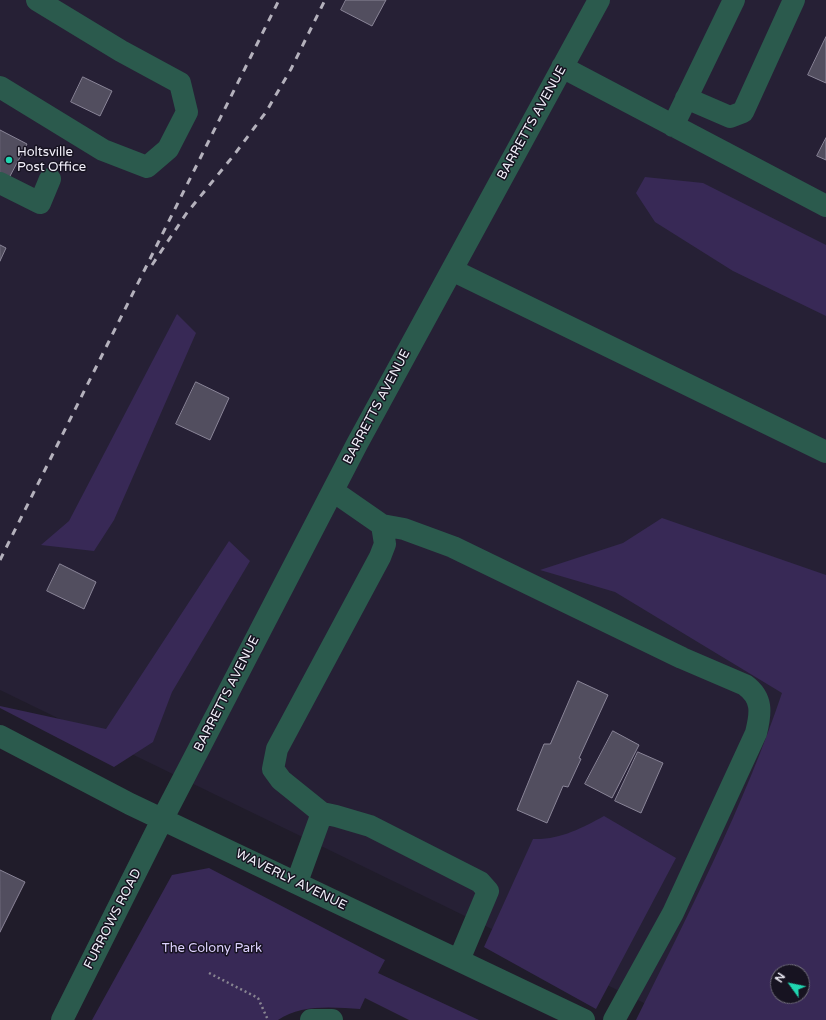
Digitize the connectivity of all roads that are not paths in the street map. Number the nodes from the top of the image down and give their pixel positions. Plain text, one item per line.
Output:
1 (37, 0) edge
2 (599, 0) edge
3 (734, 0) edge
4 (794, 0) edge
5 (562, 67) junction
6 (0, 87) edge
7 (686, 98) junction
8 (673, 126) junction
9 (50, 179) dead end
10 (0, 183) edge
11 (826, 206) edge
12 (452, 270) junction
13 (826, 452) edge
14 (333, 491) junction
15 (382, 525) junction
16 (0, 736) edge
17 (322, 813) junction
18 (163, 818) junction
19 (297, 882) junction
20 (459, 960) junction
21 (62, 1020) edge
22 (311, 1020) edge
23 (332, 1020) edge
24 (584, 1020) edge
25 (614, 1020) edge

1 - 6 street
2 - 5 street, BARRETTS AVENUE
3 - 7 street
4 - 7 street
5 - 8 street
5 - 12 street, BARRETTS AVENUE
7 - 8 street
8 - 11 street
9 - 10 street
12 - 13 street
12 - 14 street, BARRETTS AVENUE
14 - 15 street
14 - 18 street, BARRETTS AVENUE
15 - 17 street
15 - 25 street
16 - 18 street, WAVERLY AVENUE
17 - 19 street
17 - 20 street
18 - 19 street, WAVERLY AVENUE
18 - 21 street, FURROWS ROAD
19 - 20 street, WAVERLY AVENUE
20 - 24 street, WAVERLY AVENUE
22 - 23 street

